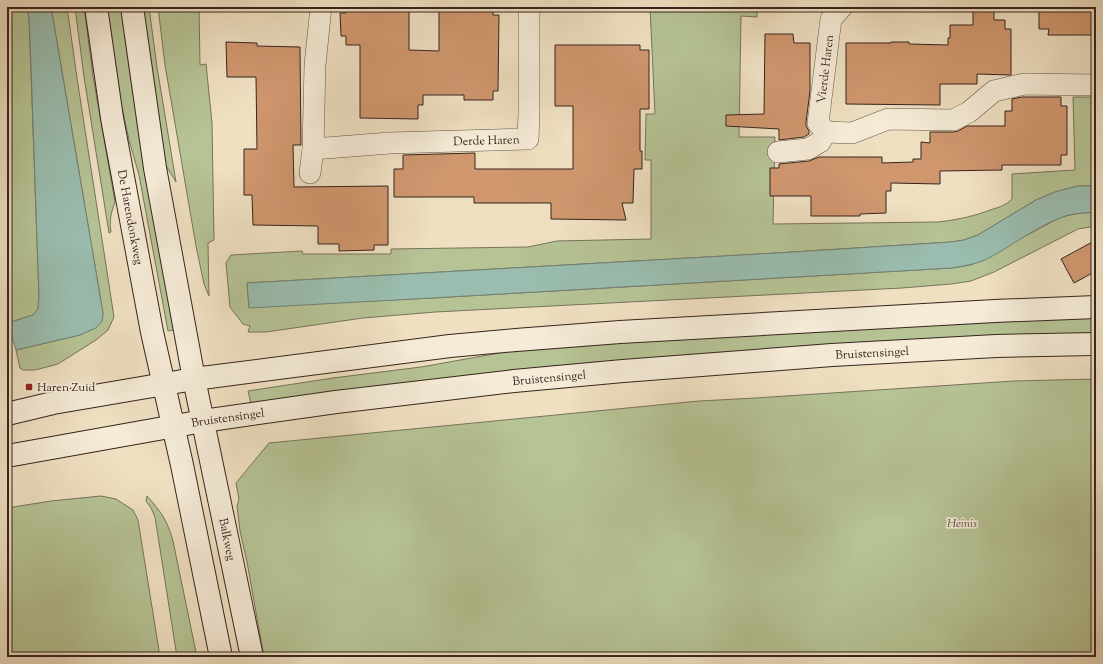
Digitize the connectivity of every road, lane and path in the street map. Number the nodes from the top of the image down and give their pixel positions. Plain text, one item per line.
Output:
1 (96, 7) edge
2 (132, 7) edge
3 (321, 7) edge
4 (531, 7) edge
5 (842, 7) edge
6 (1096, 85) edge
7 (826, 132) junction
8 (313, 148) junction
9 (778, 152) dead end
10 (310, 173) dead end
11 (1096, 307) edge
12 (1096, 344) edge
13 (194, 379) junction
14 (164, 384) junction
15 (7, 414) edge
16 (203, 421) junction
17 (173, 427) junction
18 (7, 456) edge
19 (220, 657) edge
20 (252, 657) edge

1 - 14 main road, De Harendonkweg
2 - 13 main road
3 - 8 street
4 - 8 street, Derde Haren
5 - 7 street, Vierde Haren
6 - 7 street
7 - 9 street
8 - 10 street
11 - 13 main road
12 - 16 main road, Bruistensingel
13 - 14 main road
13 - 16 main road
14 - 15 main road
14 - 17 main road, De Harendonkweg
16 - 17 main road, Bruistensingel
16 - 20 main road, Balkweg
17 - 18 main road, Bruistensingel
17 - 19 main road

